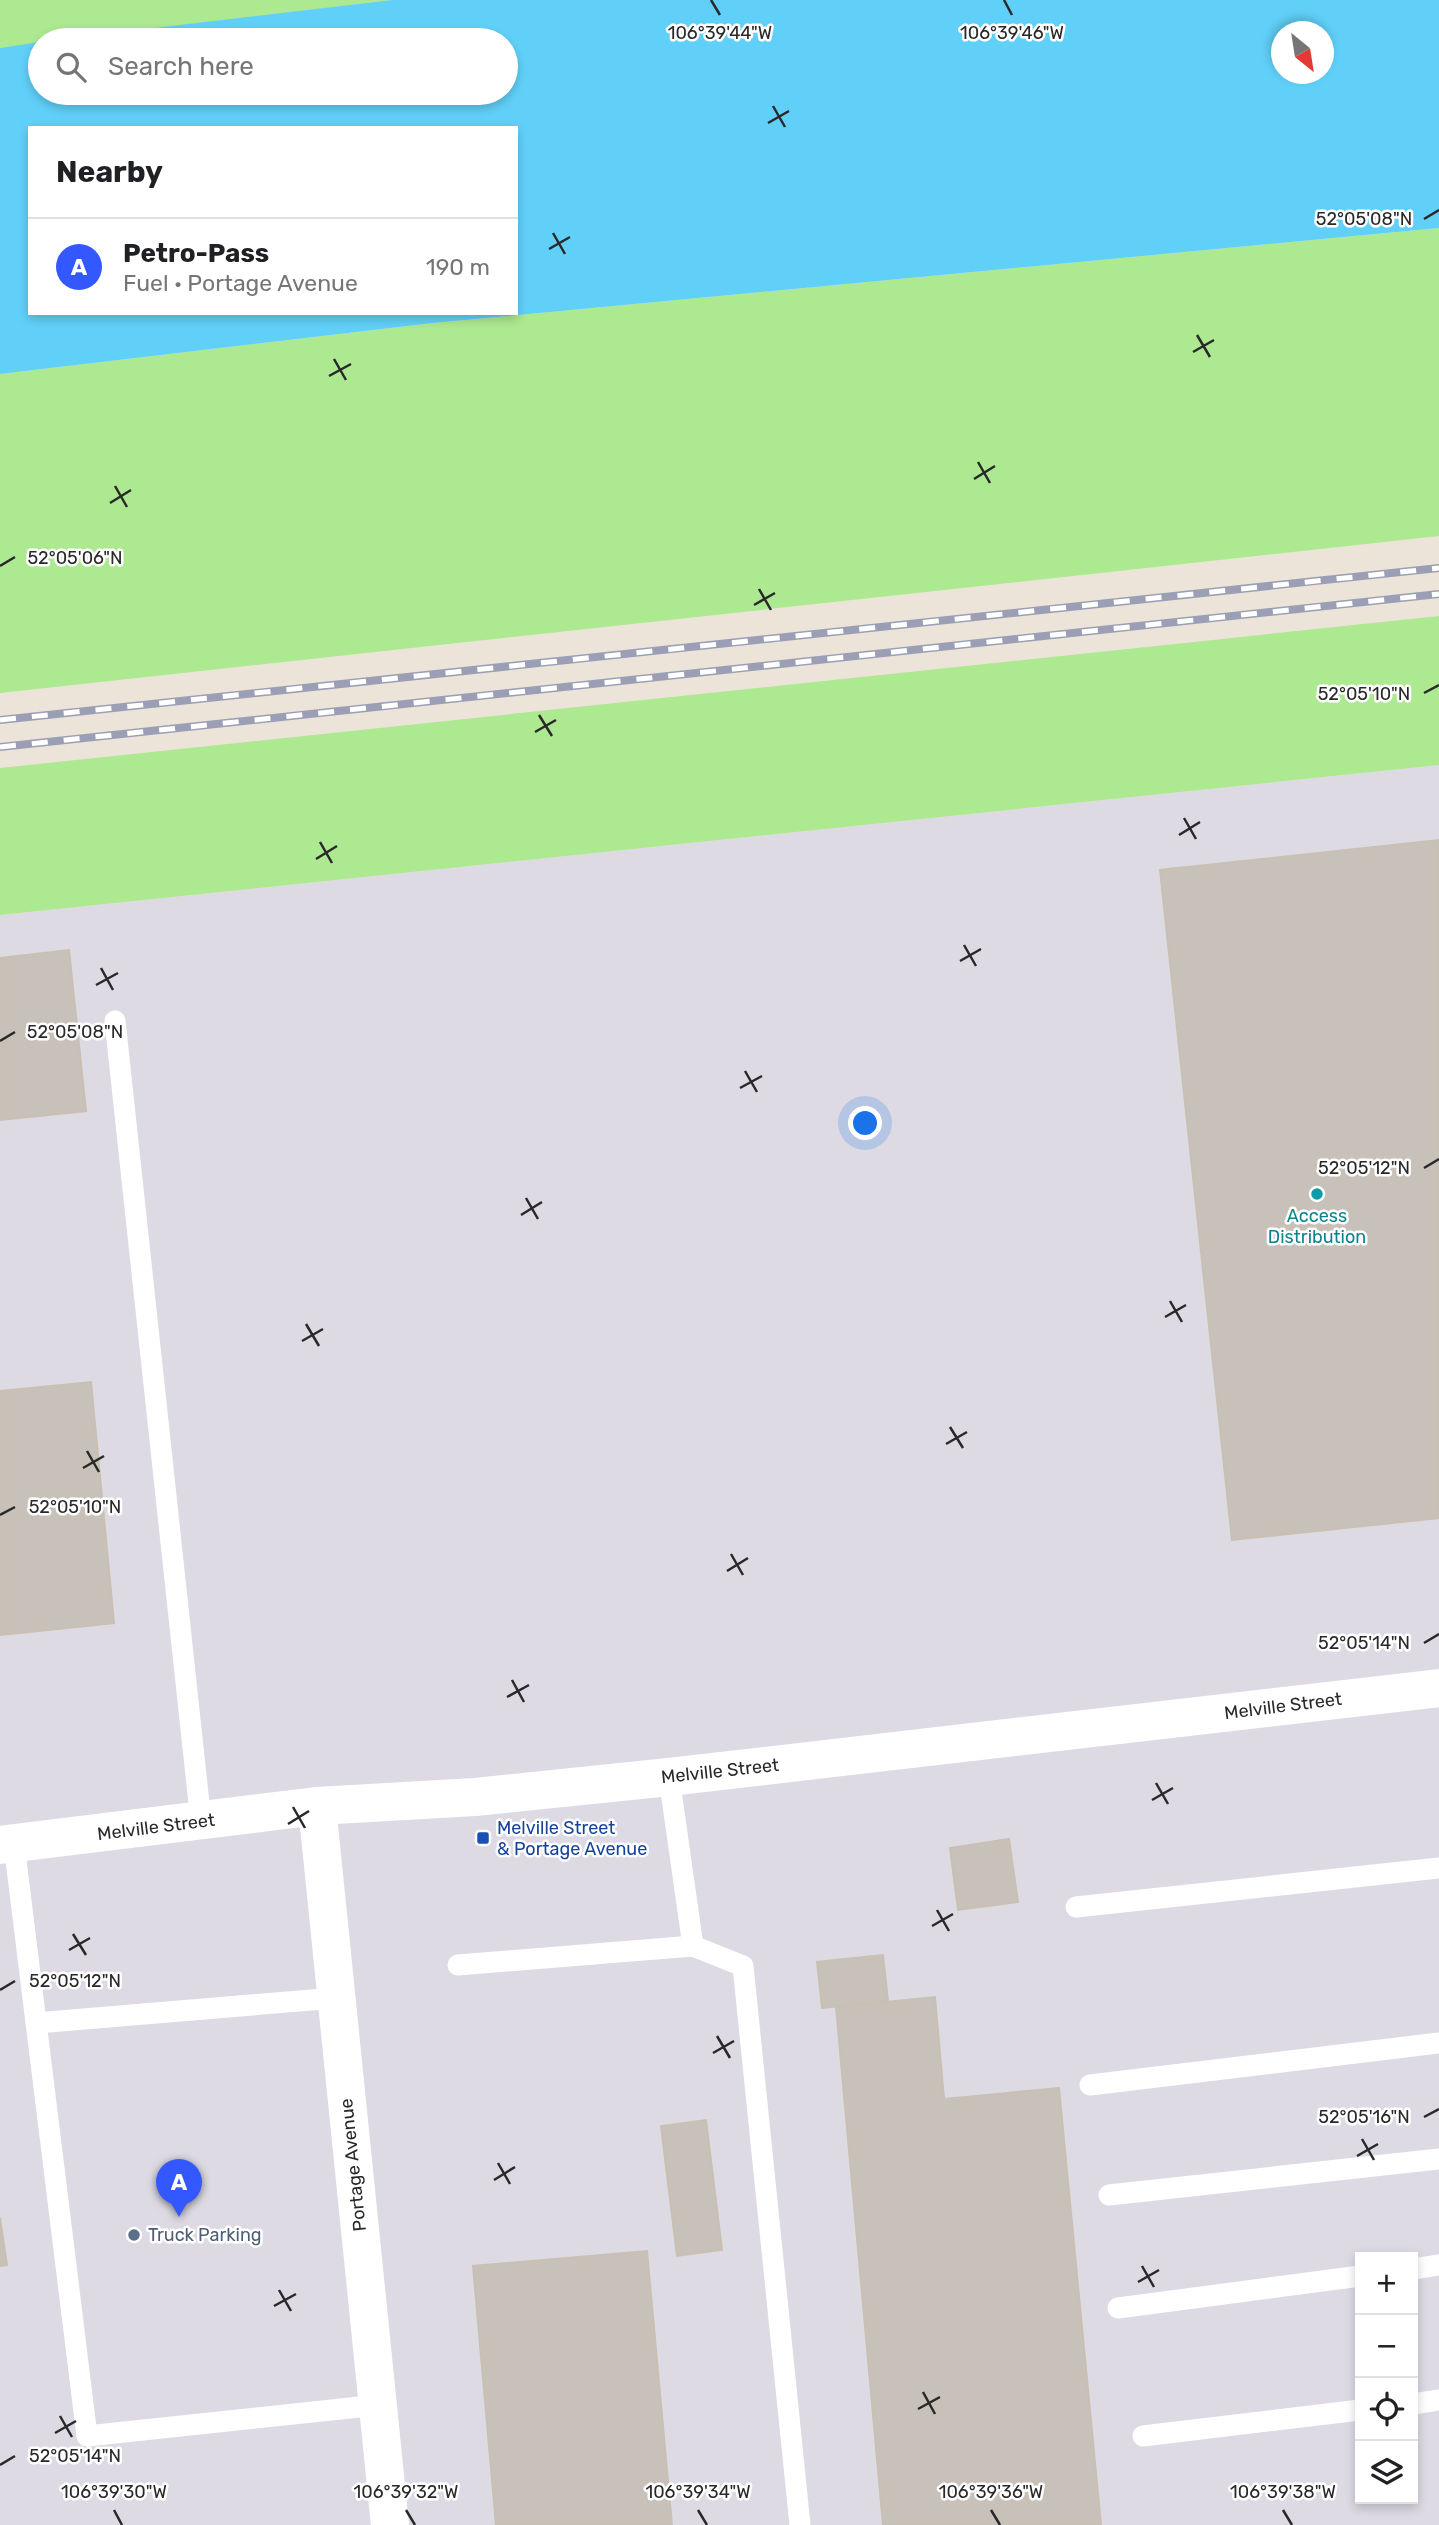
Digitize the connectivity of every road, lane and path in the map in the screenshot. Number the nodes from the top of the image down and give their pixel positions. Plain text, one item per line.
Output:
1 (115, 1021) dead end
2 (1439, 1688) edge
3 (669, 1777) junction
4 (317, 1806) junction
5 (201, 1822) junction
6 (7, 1845) edge
7 (1439, 1868) edge
8 (1076, 1907) dead end
9 (692, 1946) junction
10 (457, 1965) dead end
11 (335, 1998) junction
12 (36, 2023) junction
13 (1439, 2043) edge
14 (1090, 2085) dead end
15 (1439, 2159) edge
16 (1109, 2195) dead end
17 (1439, 2265) edge
18 (1418, 2268) edge
19 (1355, 2277) edge
20 (1118, 2308) dead end
21 (1439, 2400) edge
22 (1418, 2403) edge
23 (378, 2405) junction
24 (1355, 2411) edge
25 (1143, 2436) dead end
26 (390, 2525) edge
27 (800, 2525) edge

1 - 5 lane
2 - 3 street, Melville Street
3 - 4 street, Melville Street
3 - 9 lane
4 - 5 street, Melville Street
4 - 11 street, Portage Avenue
5 - 6 street, Melville Street
6 - 12 lane
7 - 8 lane
9 - 10 lane
9 - 27 lane
11 - 12 lane
11 - 23 street, Portage Avenue
12 - 23 lane
13 - 14 lane
15 - 16 lane
17 - 18 lane
19 - 20 lane
21 - 22 lane
23 - 26 street, Portage Avenue
24 - 25 lane

